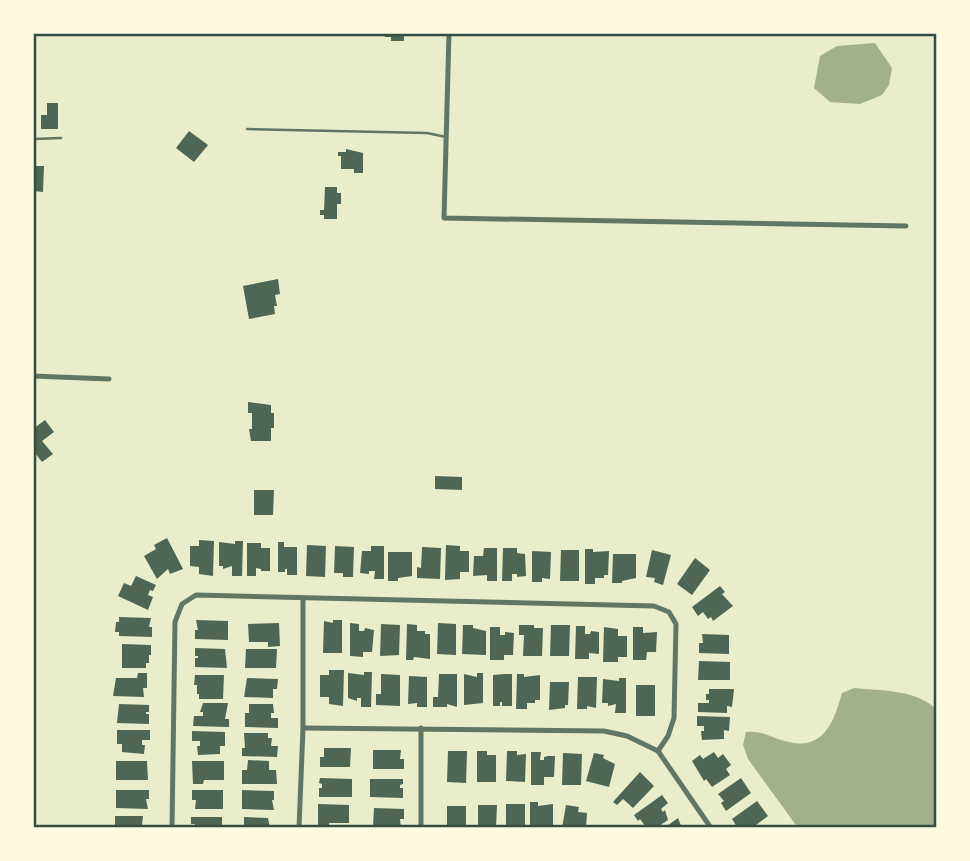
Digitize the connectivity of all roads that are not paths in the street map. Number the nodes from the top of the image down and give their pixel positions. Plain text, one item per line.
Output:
1 (449, 33) edge
2 (247, 129) dead end
3 (446, 137) junction
4 (61, 138) dead end
5 (33, 139) edge
6 (906, 226) dead end
7 (33, 376) edge
8 (110, 379) dead end
9 (303, 599) junction
10 (303, 728) junction
11 (421, 728) junction
12 (658, 751) junction
13 (172, 828) edge
14 (299, 828) edge
15 (421, 828) edge
16 (711, 828) edge

1 - 3 street
2 - 3 lane
3 - 6 street
4 - 5 lane
7 - 8 street
9 - 10 street
9 - 12 street
9 - 13 street
10 - 11 street
10 - 14 street
11 - 12 street
11 - 15 street
12 - 16 street

